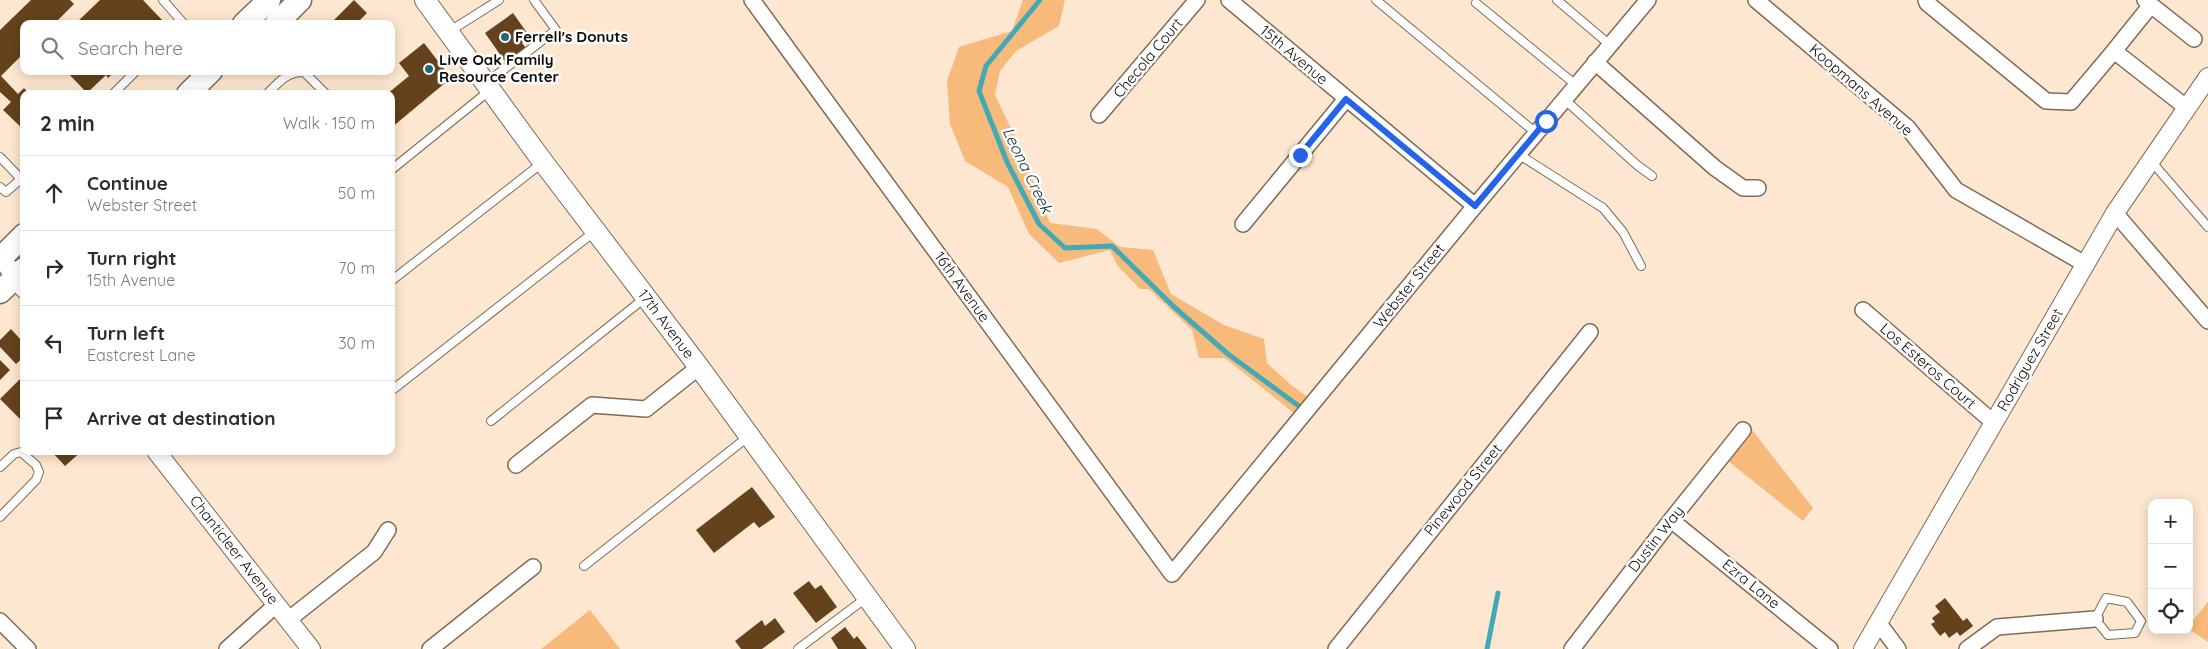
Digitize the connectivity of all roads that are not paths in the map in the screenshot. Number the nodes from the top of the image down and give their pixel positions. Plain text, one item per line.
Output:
1 (163, 0) edge
2 (269, 0) edge
3 (300, 0) edge
4 (425, 0) edge
5 (499, 0) edge
6 (534, 0) edge
7 (752, 0) edge
8 (1197, 0) edge
9 (1229, 0) edge
10 (1376, 0) edge
11 (1557, 0) edge
12 (1648, 0) edge
13 (1756, 0) edge
14 (1926, 0) edge
15 (2148, 2) edge
16 (1476, 3) dead end
17 (180, 20) edge
18 (248, 20) edge
19 (280, 20) edge
20 (449, 32) junction
21 (2194, 39) dead end
22 (1610, 44) junction
23 (2114, 51) junction
24 (1595, 62) junction
25 (132, 75) edge
26 (207, 75) edge
27 (286, 75) edge
28 (307, 75) edge
29 (2208, 77) edge
30 (1576, 85) junction
31 (488, 87) junction
32 (117, 90) edge
33 (192, 90) edge
34 (271, 90) edge
35 (322, 90) edge
36 (1346, 99) junction
37 (1564, 99) junction
38 (2187, 108) junction
39 (1100, 115) dead end
40 (1536, 133) junction
41 (1518, 154) junction
42 (0, 157) edge
43 (2150, 161) junction
44 (543, 162) junction
45 (395, 167) edge
46 (1652, 176) dead end
47 (0, 187) edge
48 (1758, 188) dead end
49 (1475, 206) junction
50 (2115, 213) junction
51 (1243, 224) dead end
52 (2208, 227) edge
53 (595, 230) junction
54 (20, 240) edge
55 (0, 258) edge
56 (2085, 264) junction
57 (1641, 266) dead end
58 (395, 278) edge
59 (16, 282) edge
60 (646, 297) junction
61 (1863, 310) dead end
62 (2208, 321) edge
63 (1590, 332) dead end
64 (699, 367) junction
65 (395, 388) edge
66 (491, 420) dead end
67 (1993, 422) junction
68 (1743, 430) dead end
69 (749, 436) junction
70 (20, 452) edge
71 (24, 455) edge
72 (159, 455) edge
73 (516, 465) dead end
74 (0, 467) edge
75 (0, 516) edge
76 (1671, 520) junction
77 (388, 530) dead end
78 (584, 566) dead end
79 (533, 567) dead end
80 (1172, 574) joint
81 (867, 597) junction
82 (276, 605) junction
83 (2095, 619) junction
84 (288, 620) junction
85 (0, 622) edge
86 (1878, 622) junction
87 (901, 647) edge
88 (28, 649) edge
89 (227, 649) edge
90 (311, 649) edge
91 (430, 649) edge
92 (798, 649) edge
93 (1336, 649) edge
94 (1572, 649) edge
95 (1830, 649) edge
96 (1862, 649) edge
97 (1898, 649) edge
98 (1967, 649) edge

1 - 17 lane
2 - 18 main road
3 - 19 main road
4 - 20 main road, 17th Avenue
5 - 20 lane
6 - 31 lane
7 - 80 street, 16th Avenue
8 - 39 street, Checola Court
9 - 36 street, 15th Avenue
10 - 40 lane
11 - 22 lane
12 - 22 street, Webster Street
13 - 56 street, Koopmans Avenue
14 - 23 street
15 - 21 street
15 - 23 street
16 - 30 lane
20 - 31 main road, 17th Avenue
22 - 24 street, Webster Street
23 - 38 street
24 - 30 street, Webster Street
24 - 48 street
25 - 32 lane
26 - 33 main road
27 - 34 lane
28 - 35 lane
29 - 38 street, Rodriguez Street
30 - 37 street, Webster Street
31 - 44 main road, 17th Avenue
31 - 45 lane
36 - 49 street, 15th Avenue
36 - 51 street
37 - 40 street, Webster Street
37 - 46 lane
38 - 43 street, Rodriguez Street
40 - 41 street, Webster Street
41 - 49 street, Webster Street
41 - 57 lane
42 - 47 lane
43 - 50 street, Rodriguez Street
43 - 52 lane
44 - 53 main road, 17th Avenue
44 - 58 lane
49 - 80 street, Webster Street
50 - 56 street, Rodriguez Street
50 - 62 street
53 - 60 main road, 17th Avenue
53 - 65 lane
54 - 55 main road
55 - 59 street
56 - 67 street, Rodriguez Street
60 - 64 main road, 17th Avenue
60 - 66 lane
61 - 67 street, Los Esteros Court
63 - 93 street, Pinewood Street
64 - 69 main road, 17th Avenue
64 - 73 street
67 - 86 street, Rodriguez Street
68 - 76 street, Dustin Way
69 - 78 lane
69 - 81 main road, 17th Avenue
70 - 74 lane
71 - 75 lane
72 - 82 street, Chanticleer Avenue
76 - 94 street, Dustin Way
76 - 95 street, Ezra Lane
77 - 84 street
79 - 91 street
81 - 87 main road, 17th Avenue
81 - 92 lane
82 - 84 street, Chanticleer Avenue
82 - 89 street
83 - 83 lane
83 - 98 street
84 - 90 street, Chanticleer Avenue
85 - 88 street
86 - 96 street, Rodriguez Street
86 - 97 street

